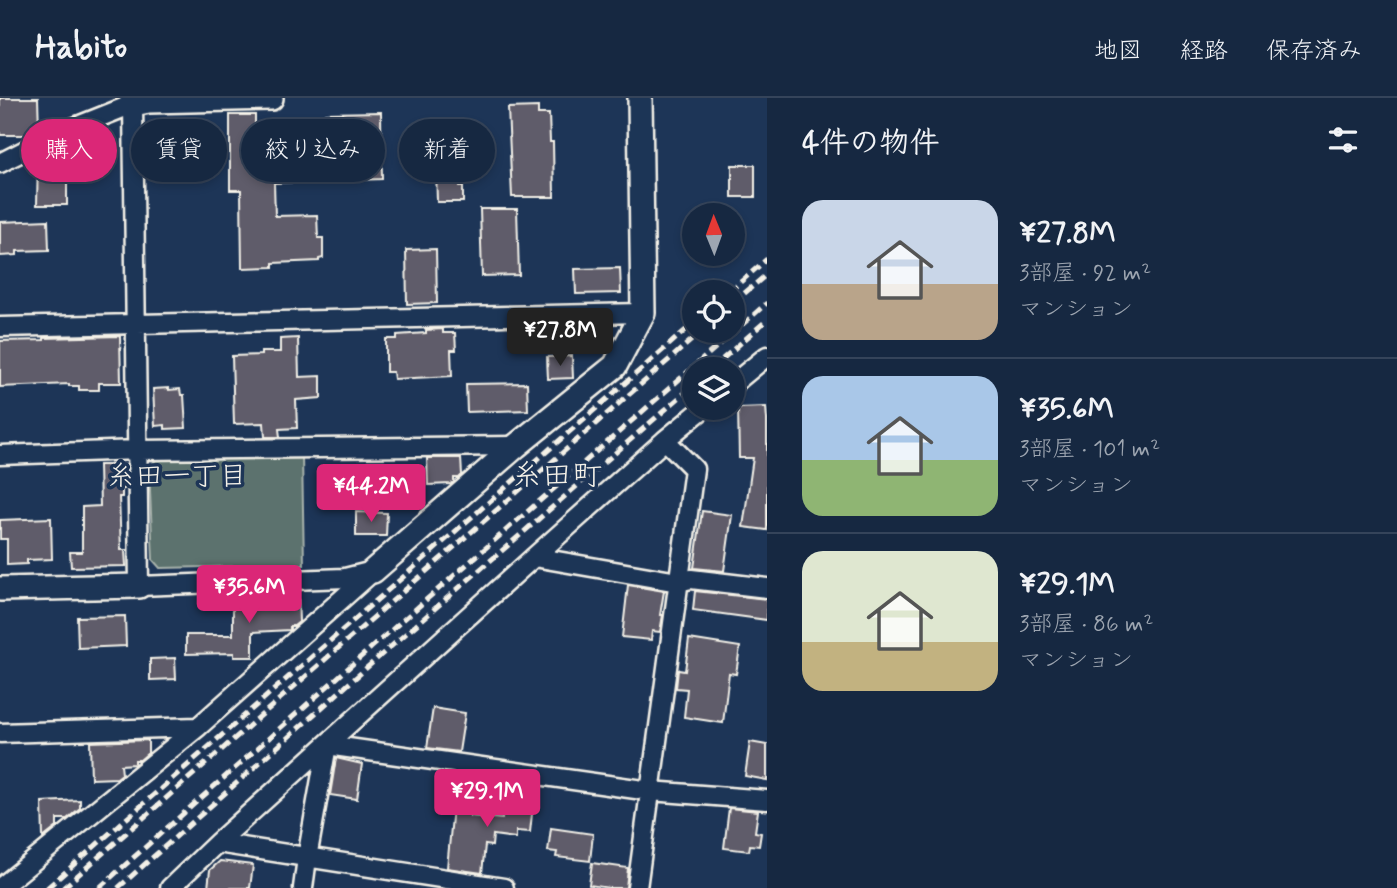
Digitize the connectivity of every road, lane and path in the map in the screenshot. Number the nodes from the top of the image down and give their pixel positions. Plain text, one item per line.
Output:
1 (271, 98) edge
2 (640, 98) edge
3 (133, 101) edge
4 (0, 163) edge
5 (643, 313) junction
6 (135, 323) junction
7 (0, 327) edge
8 (767, 356) edge
9 (745, 374) edge
10 (689, 420) edge
11 (665, 440) junction
12 (516, 446) junction
13 (138, 450) junction
14 (0, 455) edge
15 (534, 556) junction
16 (373, 571) junction
17 (678, 582) junction
18 (139, 586) junction
19 (767, 588) edge
20 (0, 589) edge
21 (198, 727) junction
22 (0, 733) edge
23 (327, 745) junction
24 (650, 791) junction
25 (767, 800) edge
26 (217, 844) junction
27 (307, 858) junction
28 (0, 867) edge
29 (26, 867) junction
30 (1, 888) edge
31 (170, 888) edge
32 (303, 888) edge
33 (504, 888) edge
34 (638, 888) edge

1 - 3 street
2 - 5 street
3 - 4 street
3 - 6 street
5 - 6 street
5 - 12 street
6 - 7 street
6 - 13 street
8 - 9 street
10 - 11 street
11 - 15 street
11 - 17 street
12 - 13 street
12 - 16 street
13 - 14 street
13 - 18 street
15 - 17 street
15 - 23 street
16 - 18 street
16 - 21 street
17 - 19 street
17 - 24 street
18 - 20 street
21 - 22 street
21 - 29 street
23 - 24 street
23 - 26 street
23 - 27 street
24 - 25 street
24 - 34 street
26 - 27 street
26 - 31 street
27 - 32 street
27 - 33 street
28 - 29 street
29 - 30 street

